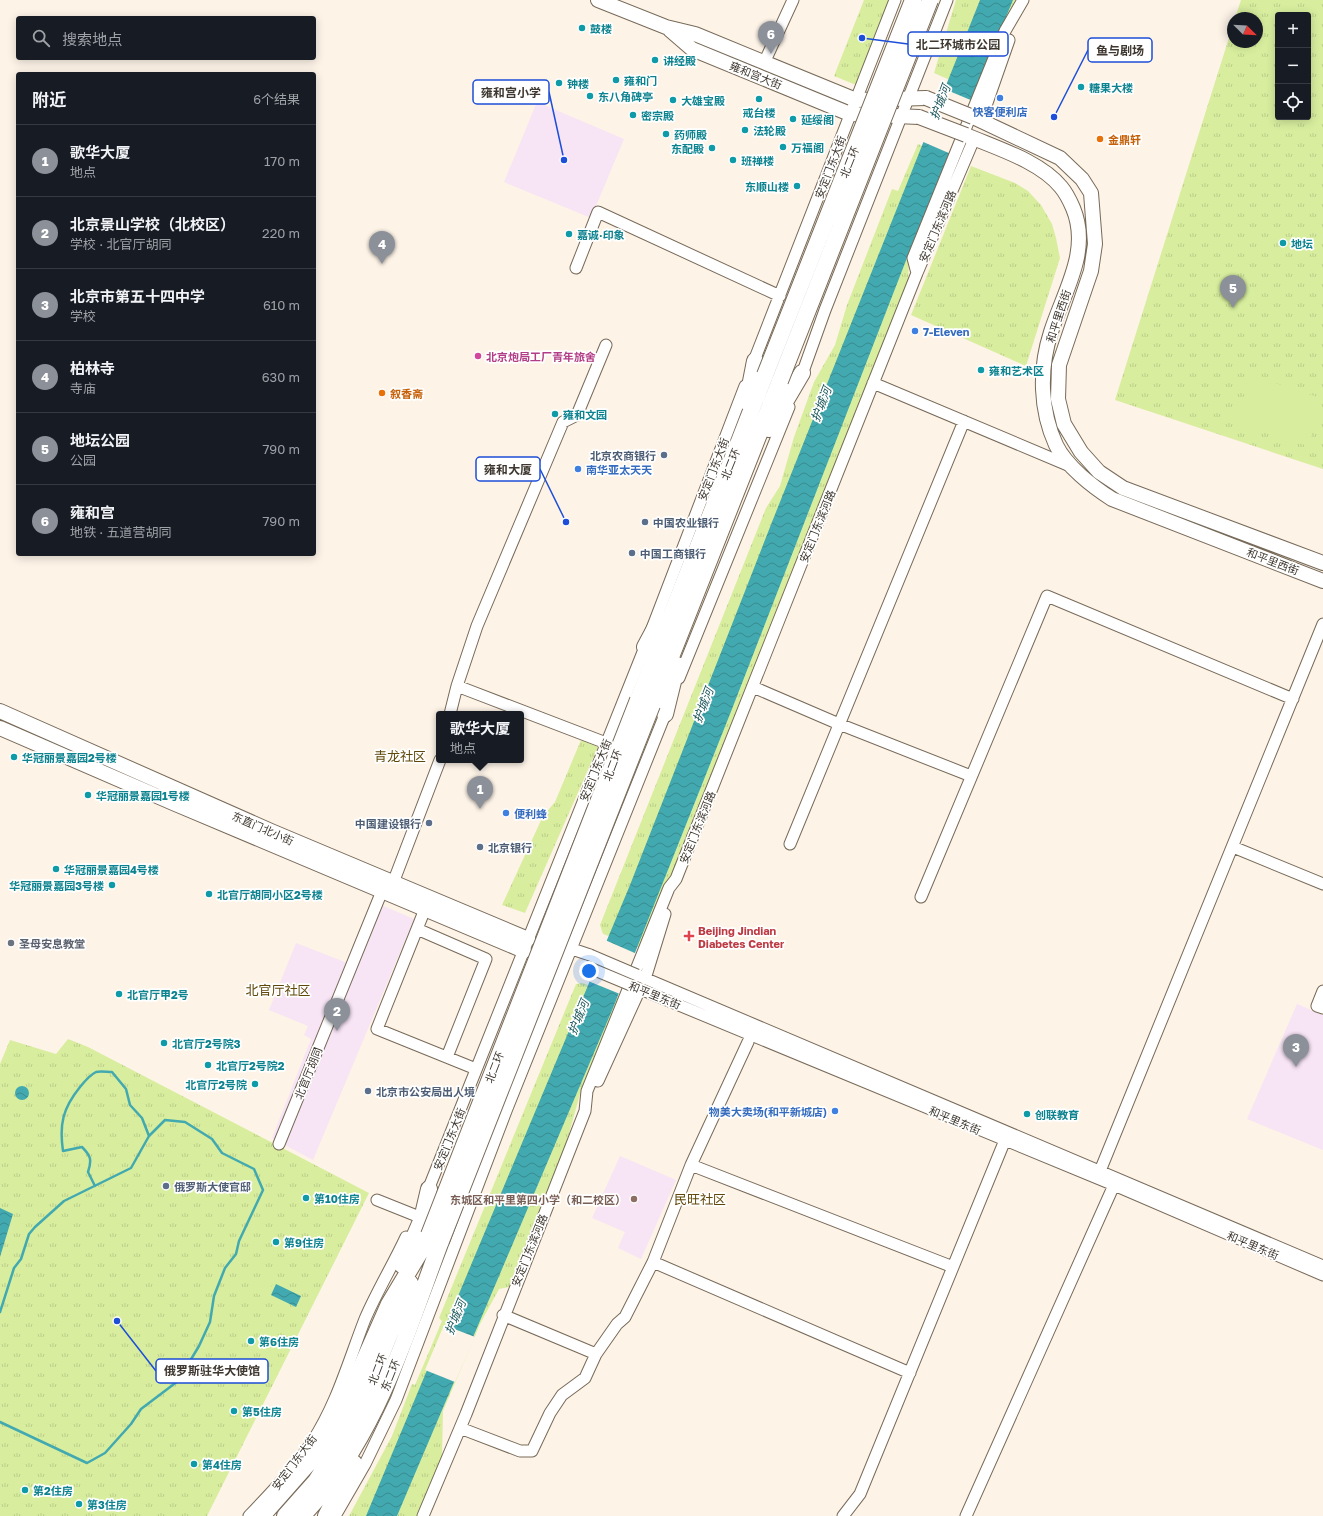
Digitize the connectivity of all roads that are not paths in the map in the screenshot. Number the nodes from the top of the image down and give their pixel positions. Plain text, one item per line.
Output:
1 (598, 0) edge
2 (793, 0) edge
3 (895, 0) edge
4 (913, 0) edge
5 (930, 0) edge
6 (947, 0) edge
7 (1023, 0) edge
8 (1029, 0) edge
9 (666, 27) junction
10 (764, 63) junction
11 (909, 98) junction
12 (856, 100) junction
13 (850, 114) junction
14 (902, 116) junction
15 (977, 118) junction
16 (970, 137) junction
17 (576, 268) dead end
18 (917, 273) junction
19 (780, 296) junction
20 (774, 310) junction
21 (818, 329) junction
22 (606, 345) dead end
23 (755, 361) junction
24 (802, 373) junction
25 (873, 383) junction
26 (964, 421) junction
27 (739, 442) junction
28 (1074, 467) junction
29 (746, 468) junction
30 (1323, 563) edge
31 (690, 565) junction
32 (1323, 581) edge
33 (1323, 624) edge
34 (645, 646) junction
35 (457, 686) junction
36 (753, 687) junction
37 (1293, 699) junction
38 (652, 706) junction
39 (0, 711) edge
40 (451, 711) edge
41 (522, 711) edge
42 (524, 712) edge
43 (839, 724) junction
44 (0, 728) edge
45 (606, 743) junction
46 (439, 763) edge
47 (971, 776) junction
48 (590, 784) junction
49 (631, 800) junction
50 (268, 837) junction
51 (790, 844) dead end
52 (1232, 847) junction
53 (552, 879) junction
54 (676, 879) junction
55 (1323, 884) edge
56 (388, 887) junction
57 (593, 896) junction
58 (921, 897) dead end
59 (425, 909) junction
60 (417, 929) junction
61 (526, 945) junction
62 (569, 954) junction
63 (517, 968) junction
64 (639, 982) junction
65 (558, 984) junction
66 (1323, 991) edge
67 (1323, 1008) edge
68 (748, 1042) dead end
69 (447, 1057) junction
70 (476, 1069) junction
71 (467, 1093) junction
72 (506, 1111) junction
73 (585, 1111) junction
74 (1005, 1140) junction
75 (279, 1144) dead end
76 (691, 1165) junction
77 (1100, 1171) junction
78 (1114, 1185) junction
79 (428, 1189) junction
80 (377, 1200) dead end
81 (417, 1216) junction
82 (431, 1240) junction
83 (653, 1262) junction
84 (1323, 1266) edge
85 (953, 1267) junction
86 (1323, 1275) edge
87 (503, 1315) junction
88 (596, 1354) junction
89 (361, 1368) junction
90 (910, 1373) junction
91 (386, 1386) junction
92 (460, 1428) junction
93 (344, 1465) junction
94 (249, 1516) edge
95 (262, 1516) edge
96 (285, 1516) edge
97 (302, 1516) edge
98 (312, 1516) edge
99 (326, 1516) edge
100 (335, 1516) edge
101 (423, 1516) edge
102 (844, 1516) edge
103 (966, 1516) edge

1 - 9 main road, 雍和宫大街
2 - 10 street
3 - 12 street, 安定门东大街
4 - 27 highway, 北二环, bridge
5 - 29 highway, 北二环, bridge
6 - 11 street
7 - 18 street
8 - 15 street
9 - 10 main road, 雍和宫大街
9 - 13 main road, 雍和宫大街
10 - 12 main road, 雍和宫大街
11 - 12 main road
11 - 14 street
11 - 15 main road, 和平里西街, bridge
12 - 13 street, 安定门东大街
13 - 14 main road, 和平里西街
13 - 19 street, 安定门东大街
14 - 16 main road, 和平里西街, bridge
14 - 21 street
15 - 30 main road, 和平里西街
16 - 18 street, 安定门东滨河路
16 - 28 main road, 和平里西街
17 - 19 street
18 - 25 street, 安定门东滨河路
19 - 20 street, 安定门东大街
20 - 21 street
20 - 23 street, 安定门东大街
21 - 24 street
22 - 35 street
23 - 27 highway
23 - 34 street, 安定门东大街
24 - 29 highway
24 - 38 street
25 - 26 street
25 - 36 street, 安定门东滨河路
26 - 28 street
26 - 43 street
27 - 31 highway, 北二环
28 - 32 main road, 和平里西街
29 - 38 highway, 北二环
31 - 34 highway
31 - 38 highway, 北二环
33 - 37 street
34 - 45 street, 安定门东大街
35 - 40 street
35 - 41 street
36 - 43 street
36 - 54 street, 安定门东滨河路
37 - 47 street
37 - 52 street
38 - 49 street
38 - 82 highway, 北二环, bridge
39 - 50 main road, 东直门北小街
42 - 45 street
43 - 47 street
43 - 51 street
44 - 50 main road, 东直门北小街
45 - 48 street, 安定门东大街
46 - 56 street, 北官厅胡同
47 - 58 street
48 - 49 street
48 - 53 street, 安定门东大街
49 - 57 street
50 - 56 main road, 东直门北小街
52 - 55 street
52 - 77 street
53 - 57 street
53 - 61 street, 安定门东大街
54 - 64 street
54 - 73 street, 安定门东滨河路
56 - 59 main road, 东直门北小街
56 - 61 main road, 东直门北小街
56 - 75 street, 北官厅胡同
57 - 62 street
59 - 60 street
59 - 61 main road, 东直门北小街
60 - 69 street
60 - 69 street
61 - 62 street
61 - 63 street, 安定门东大街
62 - 64 street, 和平里东街, bridge
62 - 64 street, 和平里东街, bridge
62 - 65 street
63 - 65 street
63 - 70 street, 安定门东大街
64 - 73 street
64 - 74 street, 和平里东街
64 - 77 street, 和平里东街
65 - 72 street
66 - 67 street
68 - 76 street
69 - 70 street
70 - 71 street, 安定门东大街
71 - 72 street
71 - 79 street, 安定门东大街
72 - 100 street
73 - 87 street, 安定门东滨河路
74 - 78 street, 和平里东街
74 - 85 street
76 - 83 street
76 - 85 street
77 - 78 street
77 - 84 street, 和平里东街
78 - 86 street, 和平里东街
78 - 103 street
79 - 81 street, 安定门东大街
79 - 89 highway
80 - 81 street
81 - 94 street, 安定门东大街
82 - 89 highway
82 - 91 highway, 东二环
82 - 96 highway, 北二环
83 - 88 street
83 - 90 street
85 - 90 street
87 - 88 street
87 - 92 street, 安定门东滨河路
88 - 92 street
89 - 95 highway
90 - 102 street
91 - 93 highway, 东二环
91 - 99 highway
92 - 101 street, 安定门东滨河路
93 - 97 highway, 东二环
93 - 98 highway

